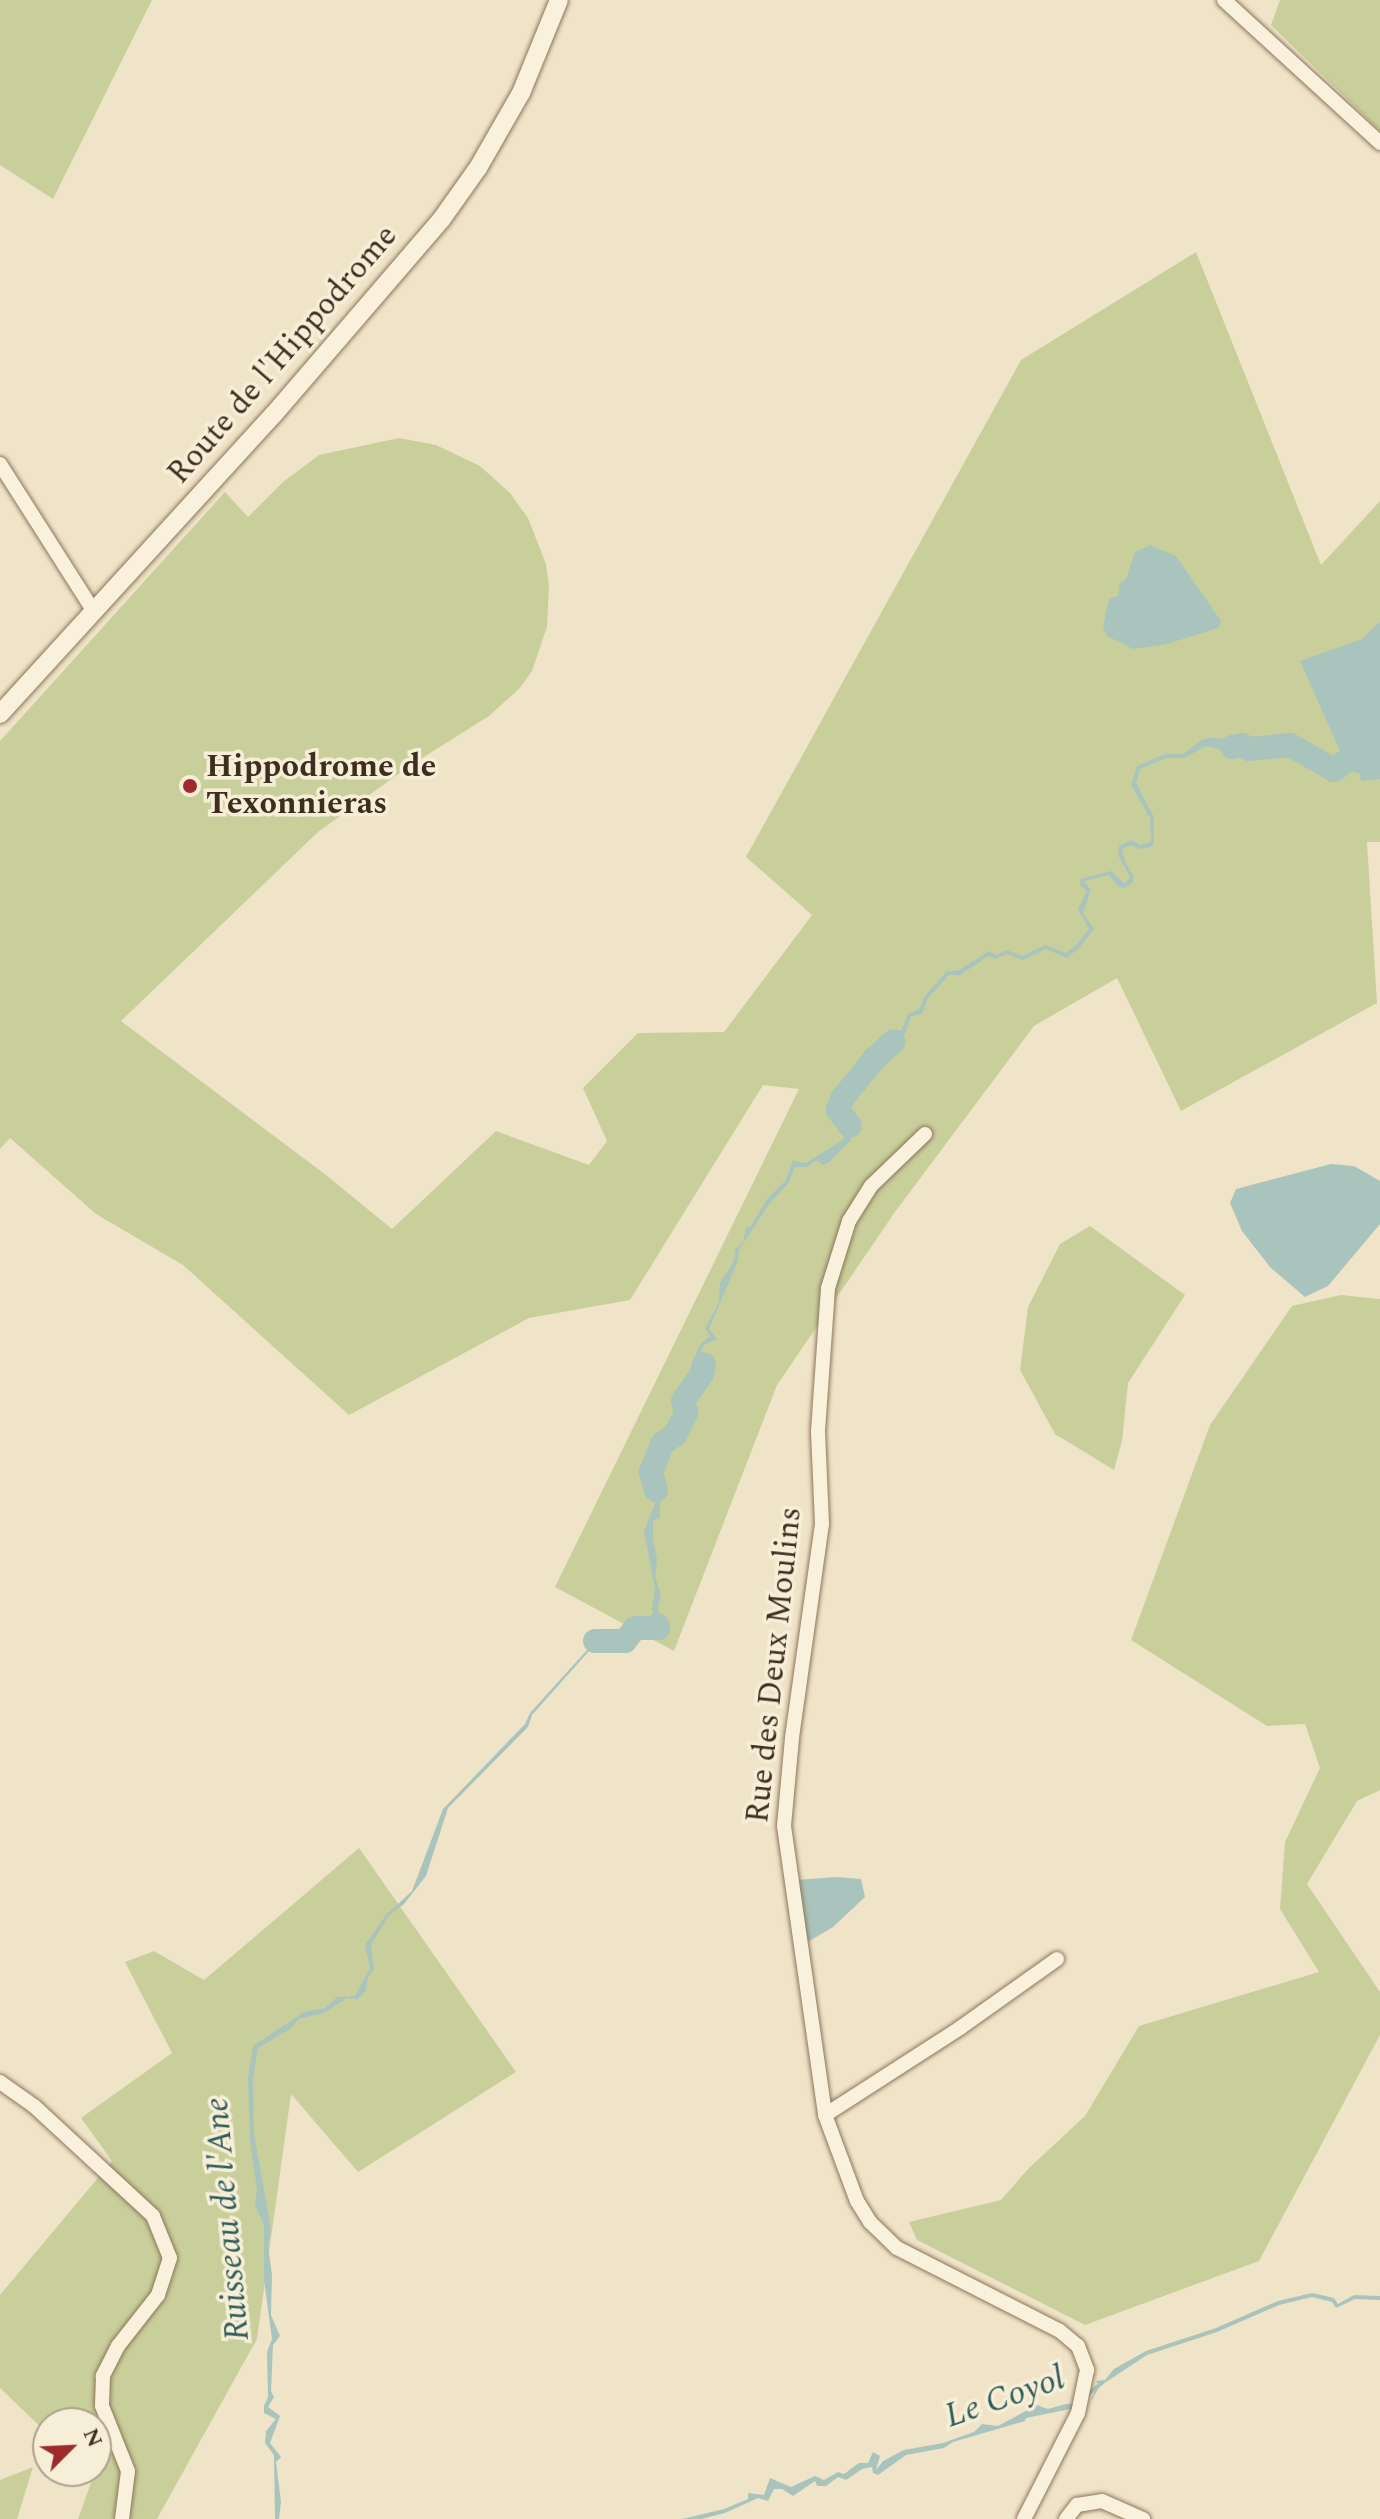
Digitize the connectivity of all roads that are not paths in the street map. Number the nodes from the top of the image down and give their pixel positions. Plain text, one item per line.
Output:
1 (559, 0) edge
2 (1224, 0) edge
3 (1380, 143) edge
4 (0, 464) edge
5 (93, 610) junction
6 (0, 714) edge
7 (925, 1134) dead end
8 (1057, 1959) dead end
9 (0, 2082) edge
10 (825, 2115) junction
11 (122, 2519) edge
12 (1024, 2519) edge
13 (1066, 2519) edge
14 (1143, 2519) edge

1 - 5 main road, Route de l'Hippodrome
2 - 3 street
4 - 5 street
5 - 6 main road, Route de l'Hippodrome
7 - 10 street, Rue des Deux Moulins
8 - 10 street
9 - 11 street
10 - 12 street, Rue des Deux Moulins
13 - 14 street

